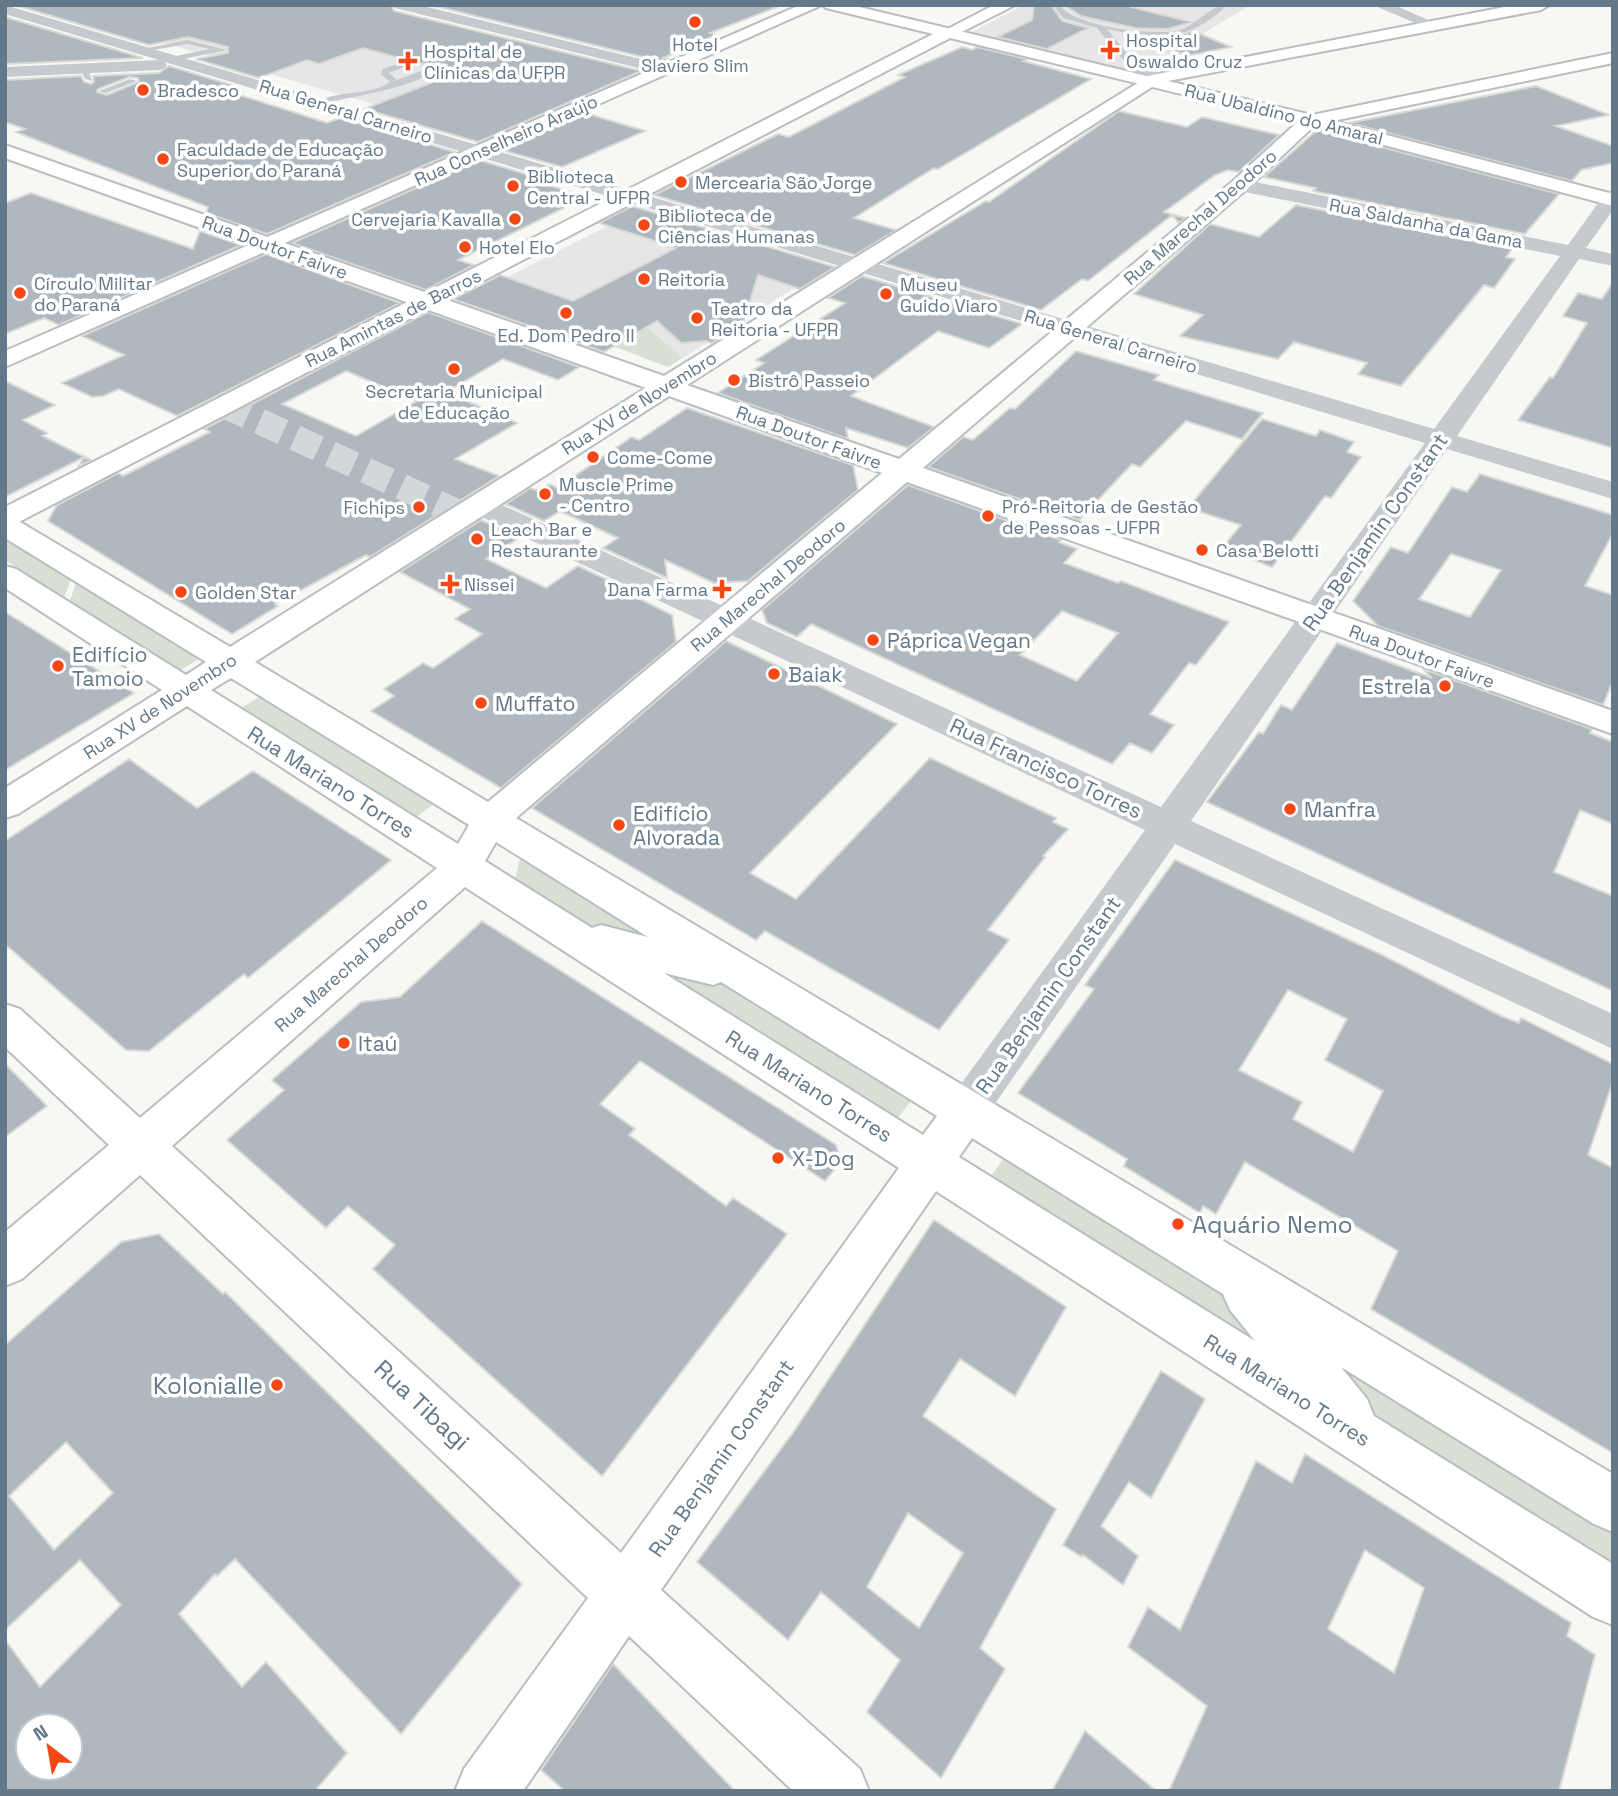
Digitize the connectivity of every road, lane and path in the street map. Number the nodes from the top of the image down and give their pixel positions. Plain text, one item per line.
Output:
1 (400, 5) edge
2 (814, 5) edge
3 (831, 5) edge
4 (1007, 5) edge
5 (1056, 5) edge
6 (1224, 5) edge
7 (1380, 5) edge
8 (1541, 5) edge
9 (423, 7) edge
10 (5, 9) edge
11 (1432, 25) junction
12 (1100, 26) junction
13 (948, 33) junction
14 (142, 50) junction
15 (1613, 58) edge
16 (414, 61) dead end
17 (181, 62) junction
18 (437, 68) dead end
19 (667, 70) junction
20 (5, 72) edge
21 (1154, 78) junction
22 (133, 81) dead end
23 (390, 87) junction
24 (103, 91) dead end
25 (319, 103) junction
26 (1310, 120) junction
27 (5, 151) edge
28 (480, 151) junction
29 (1240, 185) junction
30 (632, 195) junction
31 (1612, 199) edge
32 (268, 245) junction
33 (1573, 252) junction
34 (1613, 260) edge
35 (859, 265) junction
36 (426, 301) junction
37 (1070, 328) junction
38 (5, 360) edge
39 (666, 386) junction
40 (1440, 439) junction
41 (903, 471) junction
42 (1613, 491) edge
43 (479, 505) junction
44 (5, 517) edge
45 (5, 525) edge
46 (75, 567) junction
47 (5, 575) edge
48 (57, 608) junction
49 (1315, 617) junction
50 (726, 620) junction
51 (228, 662) junction
52 (186, 690) junction
53 (1613, 723) edge
54 (5, 806) edge
55 (490, 820) junction
56 (1168, 825) junction
57 (464, 866) junction
58 (569, 933) junction
59 (748, 978) junction
60 (5, 1021) edge
61 (1613, 1032) edge
62 (966, 1111) junction
63 (141, 1145) junction
64 (930, 1163) junction
65 (5, 1263) edge
66 (1229, 1271) junction
67 (1370, 1443) junction
68 (1613, 1504) edge
69 (625, 1594) junction
70 (1613, 1597) edge
71 (486, 1791) edge
72 (838, 1791) edge

1 - 9 street
2 - 19 main road, Rua Conselheiro Araújo
3 - 13 main road, Rua Ubaldino do Amaral
4 - 13 main road, Rua Amintas de Barros
5 - 12 lane
6 - 12 lane
7 - 11 street
8 - 11 main road, Rua XV de Novembro
9 - 19 street
10 - 14 street, Rua General Carneiro
11 - 21 main road, Rua XV de Novembro
12 - 21 lane
13 - 21 main road, Rua Ubaldino do Amaral
13 - 30 main road, Rua Amintas de Barros
14 - 17 street, Rua General Carneiro
14 - 17 lane
15 - 26 main road
16 - 23 lane
17 - 20 street
17 - 25 street, Rua General Carneiro
18 - 23 lane
19 - 28 main road, Rua Conselheiro Araújo
21 - 26 main road, Rua Ubaldino do Amaral
21 - 35 main road, Rua XV de Novembro
22 - 24 lane
23 - 25 lane
25 - 28 street, Rua General Carneiro
26 - 29 main road, Rua Marechal Deodoro
26 - 31 main road, Rua Ubaldino do Amaral
27 - 32 main road, Rua Doutor Faivre
28 - 30 street, Rua General Carneiro
28 - 32 main road, Rua Conselheiro Araújo
29 - 33 street, Rua Saldanha da Gama
29 - 37 main road, Rua Marechal Deodoro
30 - 35 street, Rua General Carneiro
30 - 36 main road, Rua Amintas de Barros
31 - 33 street, Rua Benjamin Constant
32 - 36 main road, Rua Doutor Faivre
32 - 38 main road, Rua Conselheiro Araújo
33 - 34 street, Rua Saldanha da Gama
33 - 40 street, Rua Benjamin Constant
35 - 37 street, Rua General Carneiro
35 - 39 main road, Rua XV de Novembro
36 - 39 main road, Rua Doutor Faivre
36 - 44 main road, Rua Amintas de Barros
37 - 40 street, Rua General Carneiro
37 - 41 main road, Rua Marechal Deodoro
39 - 41 main road, Rua Doutor Faivre
39 - 43 main road, Rua XV de Novembro
40 - 42 street, Rua General Carneiro
40 - 49 street, Rua Benjamin Constant
41 - 49 main road, Rua Doutor Faivre
41 - 50 main road, Rua Marechal Deodoro
43 - 50 street, Rua Francisco Torres
43 - 51 main road, Rua XV de Novembro
45 - 46 main road
46 - 48 main road
46 - 51 main road
47 - 48 main road, Rua Mariano Torres
48 - 52 main road, Rua Mariano Torres
49 - 53 main road, Rua Doutor Faivre
49 - 56 street, Rua Benjamin Constant
50 - 55 main road, Rua Marechal Deodoro
50 - 56 street, Rua Francisco Torres
51 - 52 main road, Rua XV de Novembro
51 - 55 main road
52 - 54 main road, Rua XV de Novembro
52 - 57 main road, Rua Mariano Torres
55 - 57 main road, Rua Marechal Deodoro
55 - 59 main road
56 - 61 street, Rua Francisco Torres
56 - 62 street, Rua Benjamin Constant
57 - 58 main road, Rua Mariano Torres
57 - 63 main road, Rua Marechal Deodoro
58 - 59 main road
58 - 64 main road, Rua Mariano Torres
59 - 62 main road
60 - 63 main road, Rua Tibagi
62 - 64 main road, Rua Benjamin Constant
62 - 66 main road
63 - 65 main road, Rua Marechal Deodoro
63 - 69 main road, Rua Tibagi
64 - 67 main road, Rua Mariano Torres
64 - 69 main road, Rua Benjamin Constant
66 - 67 main road
66 - 68 main road
67 - 70 main road, Rua Mariano Torres
69 - 71 main road, Rua Benjamin Constant
69 - 72 main road, Rua Tibagi

